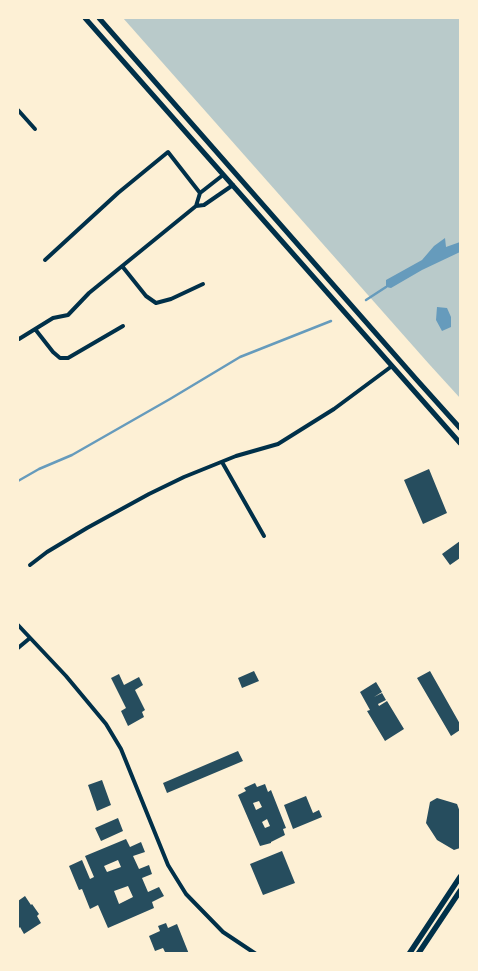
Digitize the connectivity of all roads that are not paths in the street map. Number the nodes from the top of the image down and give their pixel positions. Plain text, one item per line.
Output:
1 (86, 18) edge
2 (100, 18) edge
3 (18, 110) edge
4 (35, 129) dead end
5 (224, 175) junction
6 (233, 186) junction
7 (200, 193) junction
8 (196, 206) junction
9 (45, 260) dead end
10 (122, 266) junction
11 (203, 284) dead end
12 (123, 326) dead end
13 (35, 329) junction
14 (19, 339) dead end
15 (392, 366) junction
16 (456, 423) junction
17 (460, 428) edge
18 (448, 430) junction
19 (460, 444) edge
20 (222, 462) junction
21 (264, 536) dead end
22 (30, 565) dead end
23 (18, 624) edge
24 (30, 638) junction
25 (18, 648) edge
26 (460, 877) edge
27 (460, 891) edge
28 (256, 954) edge
29 (409, 954) edge
30 (418, 954) edge

1 - 5 street
2 - 16 street
3 - 4 street
5 - 6 street
5 - 7 street
6 - 8 street
6 - 15 street
7 - 8 street
7 - 9 street
8 - 10 street
10 - 11 street
10 - 13 street
12 - 13 street
13 - 14 street
15 - 18 street
15 - 20 street
16 - 17 street
16 - 18 street
18 - 19 street
20 - 21 street
20 - 22 street
23 - 24 street
24 - 25 street
24 - 28 street
26 - 29 main road
27 - 30 main road

